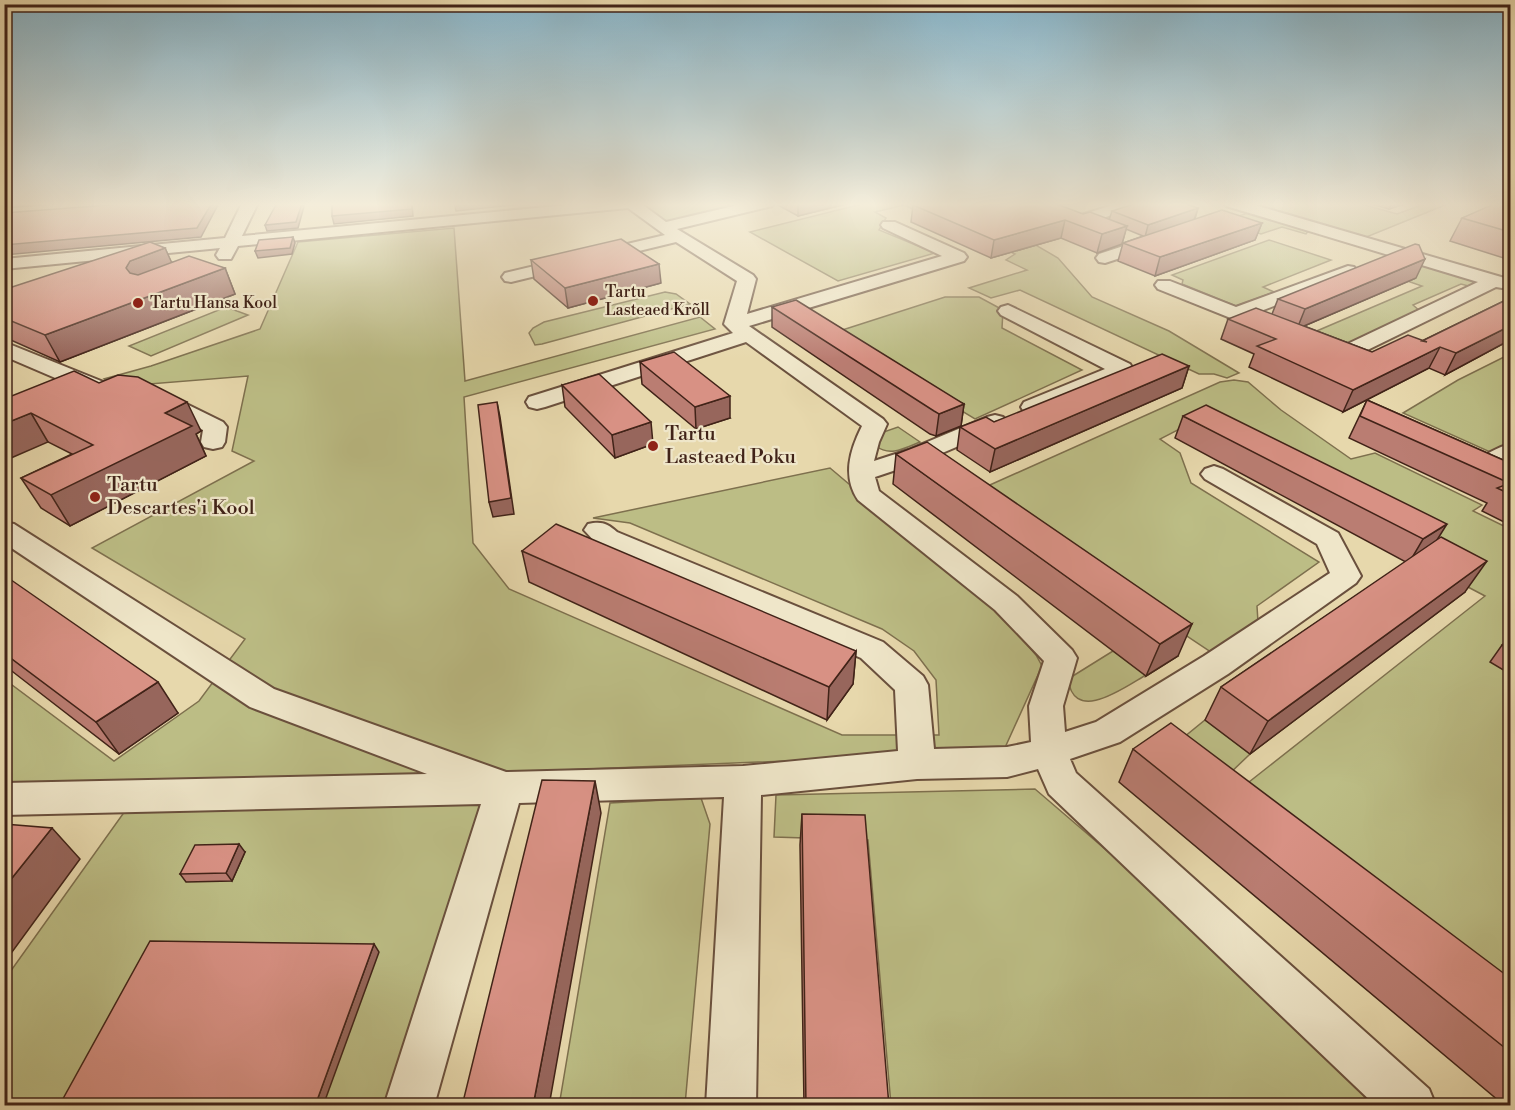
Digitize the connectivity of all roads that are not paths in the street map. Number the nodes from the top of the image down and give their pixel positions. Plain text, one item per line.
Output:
1 (176, 255) edge
2 (219, 255) edge
3 (588, 255) edge
4 (710, 255) edge
5 (953, 255) edge
6 (1114, 255) edge
7 (1406, 255) edge
8 (1105, 258) dead end
9 (4, 264) edge
10 (206, 264) edge
11 (1348, 271) edge
12 (511, 276) dead end
13 (1502, 283) edge
14 (1164, 285) dead end
15 (1008, 311) dead end
16 (1236, 314) junction
17 (742, 329) junction
18 (1288, 335) edge
19 (1309, 344) edge
20 (6, 350) edge
21 (537, 402) dead end
22 (213, 442) dead end
23 (1510, 451) edge
24 (860, 474) junction
25 (1214, 474) dead end
26 (1510, 476) edge
27 (4, 530) edge
28 (598, 530) dead end
29 (1049, 752) junction
30 (917, 764) junction
31 (743, 782) junction
32 (505, 787) junction
33 (6, 801) edge
34 (409, 1106) edge
35 (731, 1106) edge
36 (1412, 1106) edge

1 - 9 street
2 - 10 street
3 - 12 street
4 - 17 street
5 - 17 street
6 - 8 street
7 - 13 street
11 - 16 street
13 - 19 street
14 - 16 street
15 - 24 street
16 - 18 street
17 - 21 street
17 - 24 street
20 - 22 street
23 - 26 street
24 - 29 street
25 - 29 street
27 - 32 street
28 - 30 street
29 - 30 street
29 - 36 street
30 - 31 street
31 - 32 street
31 - 35 street
32 - 33 street
32 - 34 street

